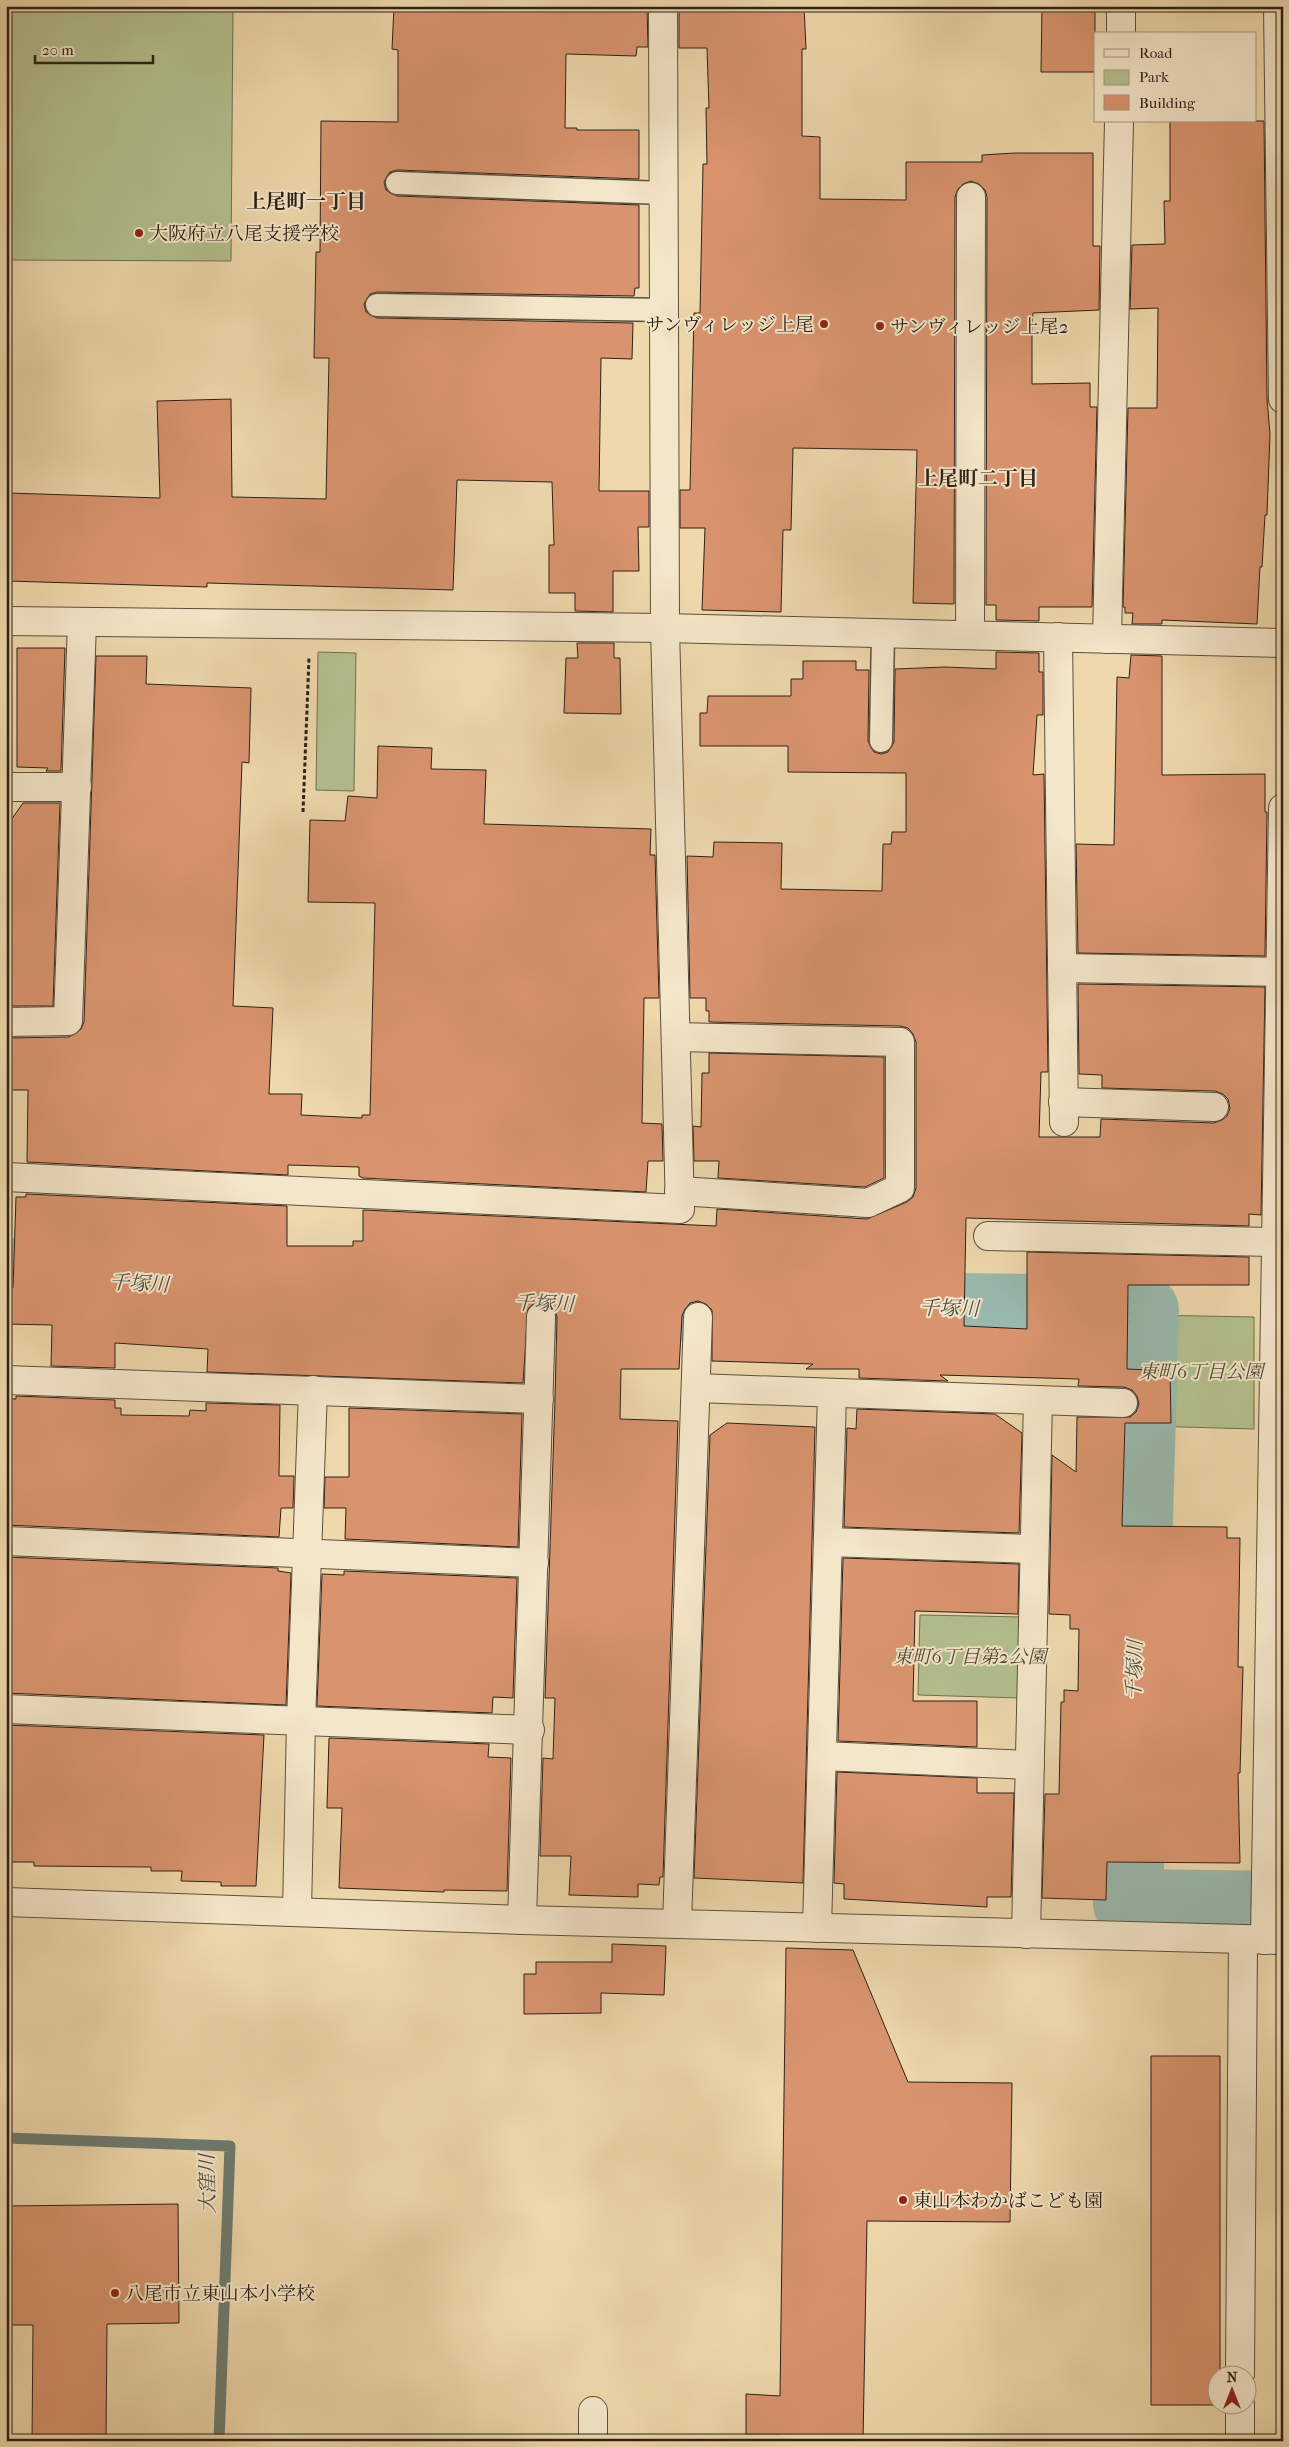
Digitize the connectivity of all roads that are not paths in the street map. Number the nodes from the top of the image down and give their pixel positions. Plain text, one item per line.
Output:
1 (663, 6) edge
2 (1122, 6) edge
3 (1278, 6) edge
4 (1121, 32) edge
5 (1119, 122) edge
6 (397, 183) dead end
7 (664, 193) junction
8 (971, 197) dead end
9 (1282, 213) edge
10 (377, 305) dead end
11 (664, 310) junction
12 (1283, 399) edge
13 (6, 621) edge
14 (82, 622) junction
15 (665, 628) junction
16 (883, 633) junction
17 (970, 635) junction
18 (1058, 638) junction
19 (1107, 639) junction
20 (1283, 643) edge
21 (881, 741) dead end
22 (6, 787) edge
23 (77, 787) junction
24 (1283, 808) edge
25 (1282, 933) edge
26 (1062, 968) junction
27 (1280, 972) junction
28 (6, 1022) edge
29 (676, 1037) junction
30 (1281, 1072) edge
31 (1214, 1107) dead end
32 (6, 1177) edge
33 (679, 1191) junction
34 (1280, 1212) edge
35 (988, 1236) dead end
36 (1276, 1242) junction
37 (541, 1317) dead end
38 (698, 1317) dead end
39 (1279, 1320) edge
40 (6, 1380) edge
41 (696, 1388) junction
42 (313, 1390) junction
43 (832, 1393) junction
44 (539, 1399) junction
45 (1038, 1400) junction
46 (1123, 1403) dead end
47 (1277, 1502) edge
48 (6, 1541) edge
49 (828, 1542) junction
50 (1034, 1549) junction
51 (308, 1554) junction
52 (534, 1563) junction
53 (1276, 1645) edge
54 (6, 1709) edge
55 (301, 1721) junction
56 (530, 1730) junction
57 (822, 1756) junction
58 (1030, 1765) junction
59 (1275, 1793) edge
60 (6, 1902) edge
61 (297, 1912) junction
62 (522, 1920) junction
63 (677, 1924) junction
64 (1264, 1926) edge
65 (817, 1928) junction
66 (1026, 1934) junction
67 (1241, 2364) edge
68 (593, 2411) dead end
69 (1240, 2414) edge
70 (593, 2441) edge
71 (1240, 2441) edge

1 - 7 street
2 - 4 street
3 - 9 street
5 - 19 street
6 - 7 lane
7 - 11 street
8 - 17 street
9 - 12 street
10 - 11 lane
11 - 15 street
13 - 14 street
14 - 15 street
14 - 23 street
15 - 16 street
15 - 29 street
16 - 17 street
16 - 21 lane
17 - 18 street
18 - 19 street
18 - 26 street
19 - 20 street
22 - 23 street
23 - 28 street
24 - 25 street
25 - 27 street
26 - 27 street
26 - 31 street
27 - 30 street
29 - 33 street
29 - 33 street
30 - 34 street
32 - 33 street
34 - 36 street
35 - 36 street
36 - 39 street
37 - 44 street
38 - 41 street
39 - 47 street
40 - 42 street
41 - 43 street
41 - 63 street
42 - 44 street
42 - 51 street
43 - 45 street
43 - 49 street
44 - 52 street
45 - 46 street
45 - 50 street
47 - 53 street
48 - 51 street
49 - 50 street
49 - 57 street
50 - 58 street
51 - 52 street
51 - 55 street
52 - 56 street
53 - 59 street
54 - 55 street
55 - 56 street
55 - 61 street
56 - 62 street
57 - 58 street
57 - 65 street
58 - 66 street
59 - 64 street
60 - 61 street
61 - 62 street
62 - 63 street
63 - 65 street
64 - 66 street
64 - 67 street
65 - 66 street
68 - 70 street
69 - 71 street

